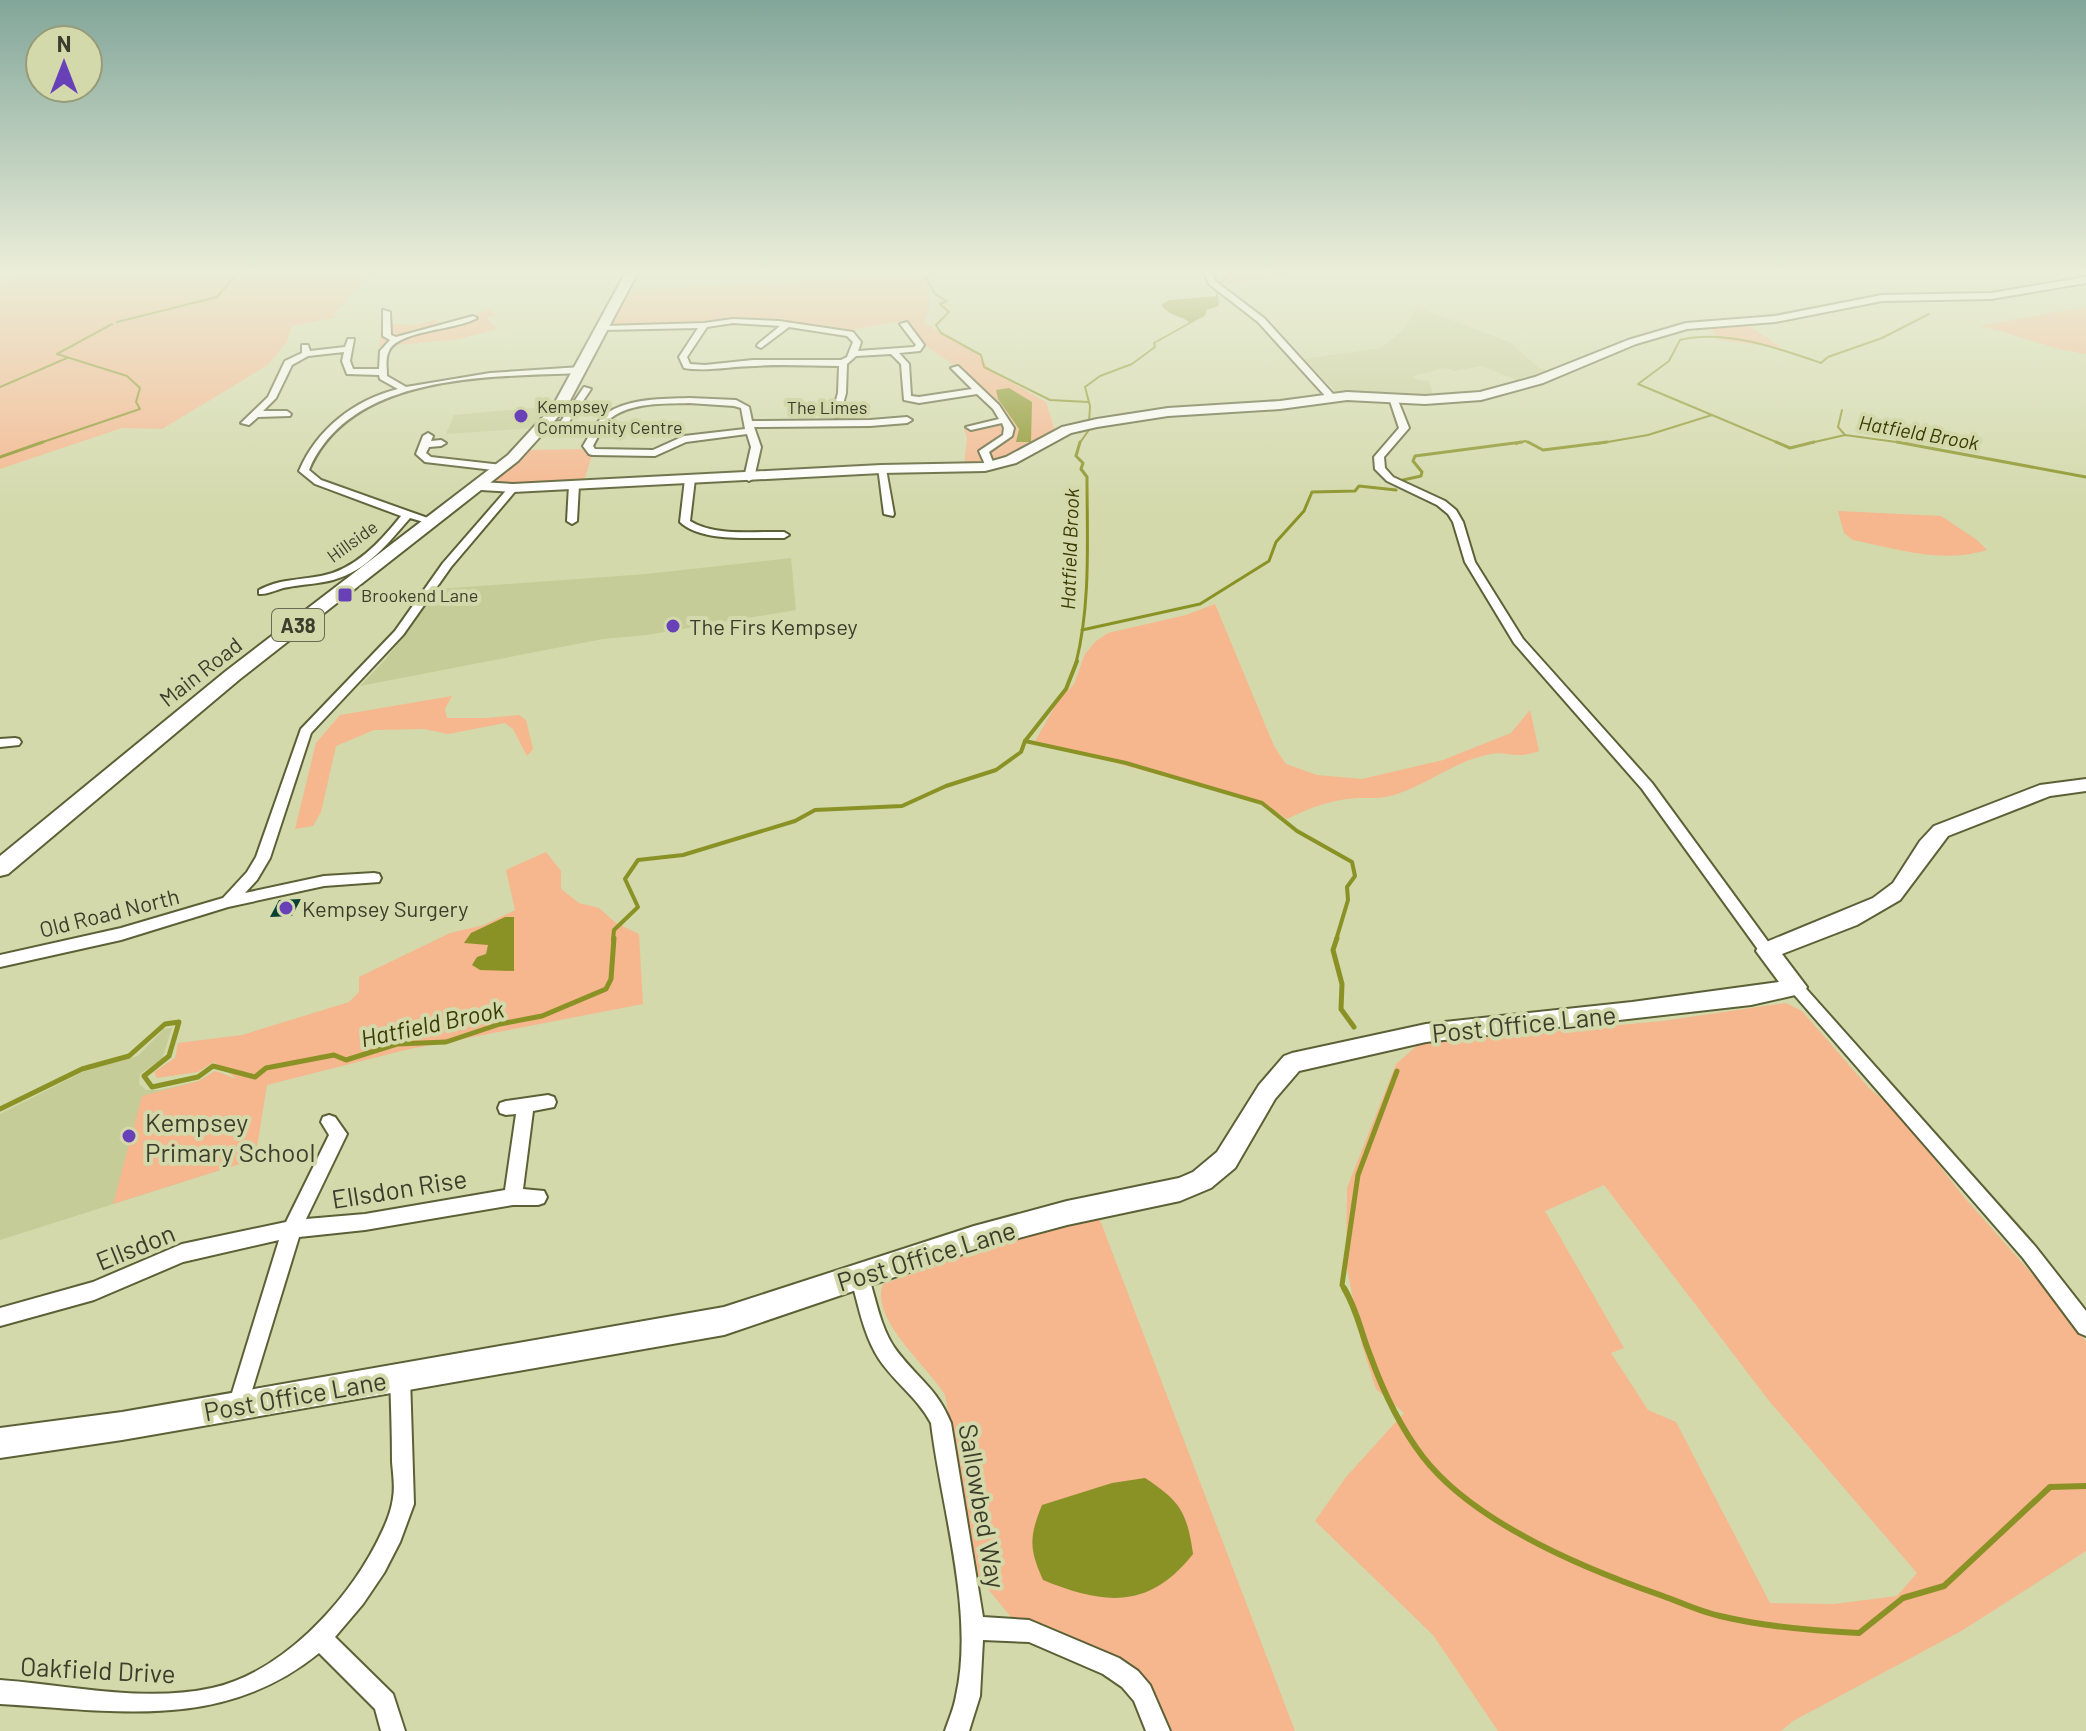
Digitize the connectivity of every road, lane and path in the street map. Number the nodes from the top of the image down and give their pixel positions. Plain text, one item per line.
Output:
1 (305, 351) edge
2 (349, 351) edge
3 (385, 351) edge
4 (591, 351) edge
5 (687, 351) edge
6 (854, 351) edge
7 (899, 351) edge
8 (1290, 351) edge
9 (1609, 351) edge
10 (894, 352) junction
11 (853, 354) junction
12 (843, 363) junction
13 (955, 368) dead end
14 (581, 370) junction
15 (383, 372) junction
16 (404, 389) junction
17 (587, 389) dead end
18 (978, 391) junction
19 (1331, 397) junction
20 (1393, 398) junction
21 (854, 407) dead end
22 (257, 414) junction
23 (287, 414) dead end
24 (907, 420) dead end
25 (246, 423) dead end
26 (1006, 423) junction
27 (545, 426) junction
28 (971, 427) dead end
29 (749, 428) junction
30 (441, 443) dead end
31 (990, 467) junction
32 (502, 468) junction
33 (881, 469) junction
34 (749, 478) junction
35 (690, 479) junction
36 (574, 485) junction
37 (481, 486) junction
38 (513, 488) junction
39 (889, 514) dead end
40 (408, 515) junction
41 (572, 521) dead end
42 (434, 522) junction
43 (784, 535) dead end
44 (263, 592) dead end
45 (15, 742) dead end
46 (0, 743) edge
47 (2086, 785) edge
48 (0, 868) edge
49 (374, 878) dead end
50 (228, 902) junction
51 (1767, 951) junction
52 (0, 961) edge
53 (1796, 987) junction
54 (548, 1102) dead end
55 (526, 1105) junction
56 (506, 1108) dead end
57 (329, 1122) dead end
58 (513, 1197) junction
59 (538, 1197) dead end
60 (292, 1229) junction
61 (859, 1275) junction
62 (0, 1317) edge
63 (2086, 1326) edge
64 (400, 1377) junction
65 (238, 1406) junction
66 (0, 1443) edge
67 (972, 1628) junction
68 (320, 1638) junction
69 (0, 1692) edge
70 (393, 1731) edge
71 (957, 1731) edge
72 (1158, 1731) edge

1 - 22 street
2 - 15 street
3 - 15 street
4 - 14 main road, A38
5 - 12 street
6 - 11 street
7 - 10 street
8 - 19 street
9 - 20 street
10 - 11 street
10 - 18 street
11 - 12 street
12 - 21 street
13 - 18 street
14 - 16 street
14 - 27 main road, Main Road / A38
15 - 16 street
16 - 40 street
17 - 27 street, Main Road
18 - 26 street
19 - 20 street
19 - 31 street
20 - 51 street
22 - 23 street
22 - 25 street
24 - 29 street, The Limes
26 - 28 street
26 - 31 street
27 - 32 main road, Main Road / A38
29 - 29 street, The Limes
29 - 34 street
30 - 32 street
31 - 33 street
32 - 37 main road, Main Road / A38
33 - 34 street
33 - 39 street
34 - 35 street
35 - 36 street
35 - 43 street
36 - 38 street
36 - 41 street
37 - 38 street
37 - 42 main road, Main Road / A38
38 - 50 street
40 - 42 street
40 - 44 street, Hillside
42 - 48 main road, Main Road / A38
45 - 46 street
47 - 51 street
49 - 50 street, Old Road North
50 - 52 street, Old Road North
51 - 53 street
53 - 61 street, Post Office Lane
53 - 63 street
54 - 55 street
55 - 56 street
55 - 58 street
57 - 60 street
58 - 59 street, Ellsdon Rise
58 - 60 street, Ellsdon Rise
60 - 62 street, Ellsdon
60 - 65 street
61 - 64 street, Post Office Lane
61 - 67 street, Sallowbed Way
64 - 65 street, Post Office Lane
64 - 68 street, Oakfield Drive
65 - 66 street, Post Office Lane
67 - 71 street, Sallowbed Way
67 - 72 street
68 - 69 street, Oakfield Drive
68 - 70 street

